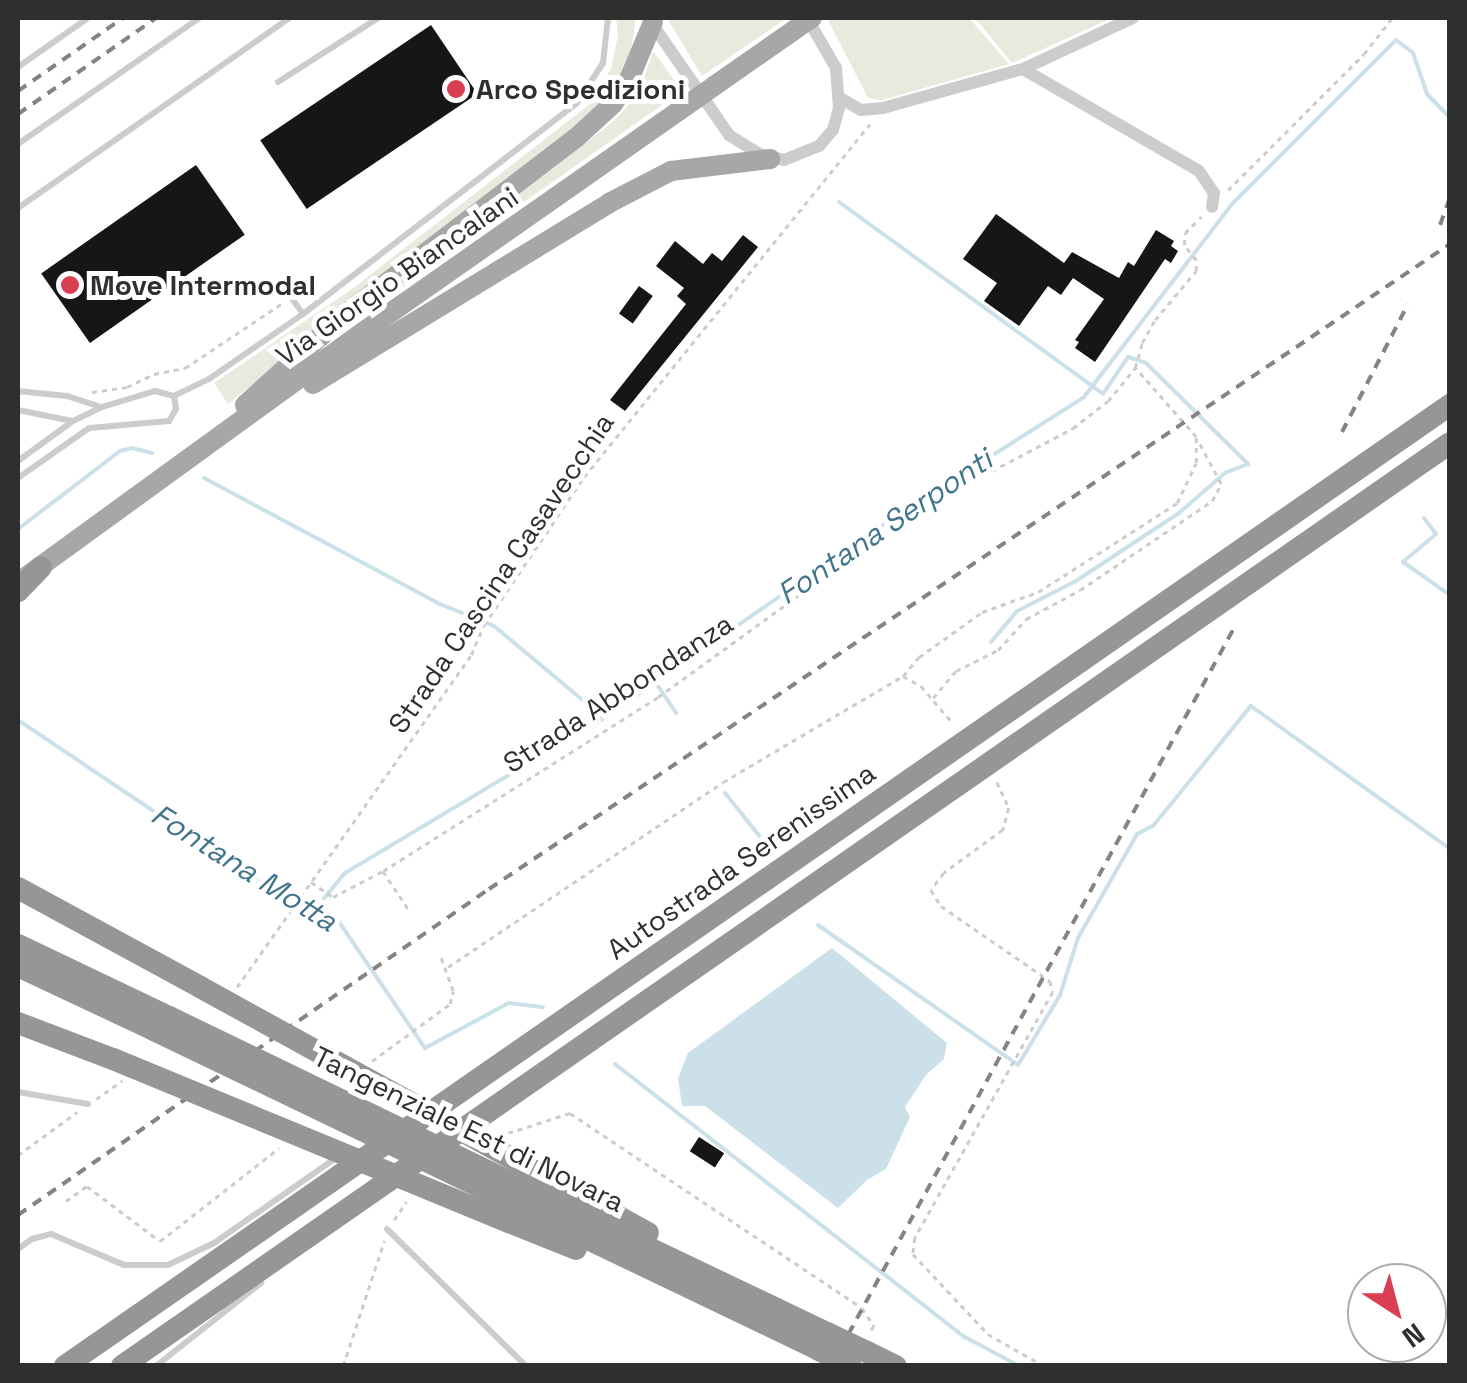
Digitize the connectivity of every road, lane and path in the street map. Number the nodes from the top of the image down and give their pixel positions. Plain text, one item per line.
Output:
1 (88, 18) edge
2 (200, 18) edge
3 (289, 18) edge
4 (378, 18) edge
5 (608, 18) edge
6 (1134, 18) edge
7 (1392, 18) edge
8 (653, 19) edge
9 (805, 21) edge
10 (18, 67) edge
11 (1023, 69) junction
12 (278, 82) dead end
13 (840, 98) junction
14 (883, 108) junction
15 (18, 144) edge
16 (770, 158) junction
17 (1212, 207) junction
18 (18, 208) edge
19 (291, 296) joint
20 (302, 314) junction
21 (1136, 366) junction
22 (18, 391) edge
23 (88, 393) dead end
24 (174, 396) junction
25 (1450, 405) edge
26 (102, 407) junction
27 (18, 410) edge
28 (73, 421) junction
29 (1196, 437) junction
30 (1450, 444) edge
31 (18, 461) edge
32 (168, 476) junction
33 (18, 478) edge
34 (40, 567) junction
35 (18, 580) edge
36 (18, 591) edge
37 (903, 676) junction
38 (933, 698) junction
39 (952, 722) dead end
40 (996, 780) dead end
41 (382, 871) junction
42 (310, 882) junction
43 (18, 888) edge
44 (290, 910) dead end
45 (409, 910) dead end
46 (18, 945) edge
47 (440, 956) dead end
48 (18, 966) edge
49 (448, 967) junction
50 (18, 1023) edge
51 (161, 1023) junction
52 (408, 1036) dead end
53 (509, 1057) junction
54 (18, 1092) edge
55 (88, 1104) dead end
56 (282, 1146) dead end
57 (521, 1196) junction
58 (66, 1201) dead end
59 (349, 1209) junction
60 (388, 1230) dead end
61 (18, 1249) edge
62 (745, 1305) junction
63 (859, 1359) edge
64 (65, 1366) edge
65 (122, 1366) edge
66 (156, 1366) edge
67 (526, 1366) edge
68 (896, 1366) edge
69 (1044, 1366) edge

1 - 10 lane
2 - 15 lane
3 - 18 lane
4 - 12 lane
5 - 20 lane
6 - 11 street
7 - 17 path, Strada Abbondanza
8 - 16 street
8 - 32 main road
9 - 13 street
9 - 32 main road, Via Giorgio Biancalani, bridge
11 - 14 street
11 - 17 street
13 - 14 street
13 - 16 street
14 - 42 path, Strada Cascina Casavecchia
16 - 32 main road
17 - 21 path, Strada Abbondanza
19 - 20 lane
19 - 23 path
20 - 24 lane
21 - 29 path
21 - 41 path, Strada Abbondanza
22 - 26 lane
24 - 26 lane
24 - 33 lane
25 - 53 highway, Autostrada Serenissima
26 - 28 lane
27 - 28 lane
28 - 31 lane
29 - 37 path
29 - 38 path
30 - 59 highway
32 - 34 main road, Via Giorgio Biancalani
34 - 35 highway
34 - 36 highway
37 - 38 path
37 - 49 path
38 - 39 path
40 - 69 path
41 - 42 path, Strada Abbondanza
41 - 45 path
42 - 44 path
43 - 57 highway, bridge
46 - 51 highway, Tangenziale Est di Novara
47 - 49 path
48 - 51 highway, Tangenziale Est di Novara
49 - 52 path
50 - 57 highway, bridge
51 - 57 highway, Tangenziale Est di Novara, bridge
53 - 61 lane
53 - 64 highway, Autostrada Serenissima
54 - 55 lane
56 - 58 path
57 - 62 highway, Tangenziale Est di Novara
57 - 62 highway
59 - 65 highway
59 - 66 lane
60 - 67 lane
62 - 63 highway, Tangenziale Est di Novara, bridge
63 - 68 highway, Tangenziale Est di Novara

